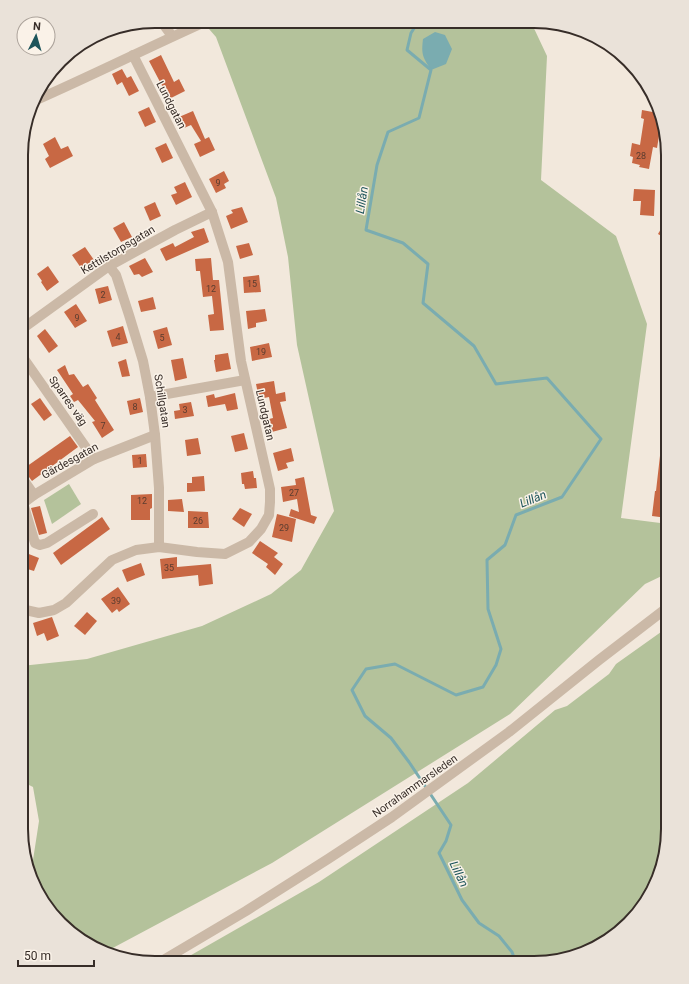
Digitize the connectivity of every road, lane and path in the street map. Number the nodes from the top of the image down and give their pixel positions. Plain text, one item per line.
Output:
1 (166, 28) edge
2 (191, 28) edge
3 (172, 36) junction
4 (133, 55) junction
5 (42, 98) edge
6 (212, 212) junction
7 (109, 266) junction
8 (28, 325) edge
9 (28, 365) edge
10 (245, 380) junction
11 (150, 397) junction
12 (155, 435) junction
13 (94, 459) junction
14 (28, 486) edge
15 (34, 495) junction
16 (28, 500) edge
17 (93, 514) dead end
18 (28, 522) edge
19 (159, 547) junction
20 (28, 611) edge
21 (661, 612) edge
22 (170, 956) edge

1 - 3 street
2 - 3 street
3 - 4 street
4 - 5 street
4 - 6 street, Lundgatan
6 - 7 street, Kettilstorpsgatan
6 - 10 street, Lundgatan
7 - 8 street, Kettilstorpsgatan
7 - 11 street, Schillgatan
9 - 13 street, Sparres väg
10 - 11 street
10 - 19 street, Lundgatan
11 - 12 street, Schillgatan
12 - 13 street, Gärdesgatan
12 - 19 street, Schillgatan
13 - 15 street, Gärdesgatan
14 - 15 street
15 - 16 street, Gärdesgatan
17 - 18 street
19 - 20 street, Lundgatan
21 - 22 street, Norrahammarsleden

